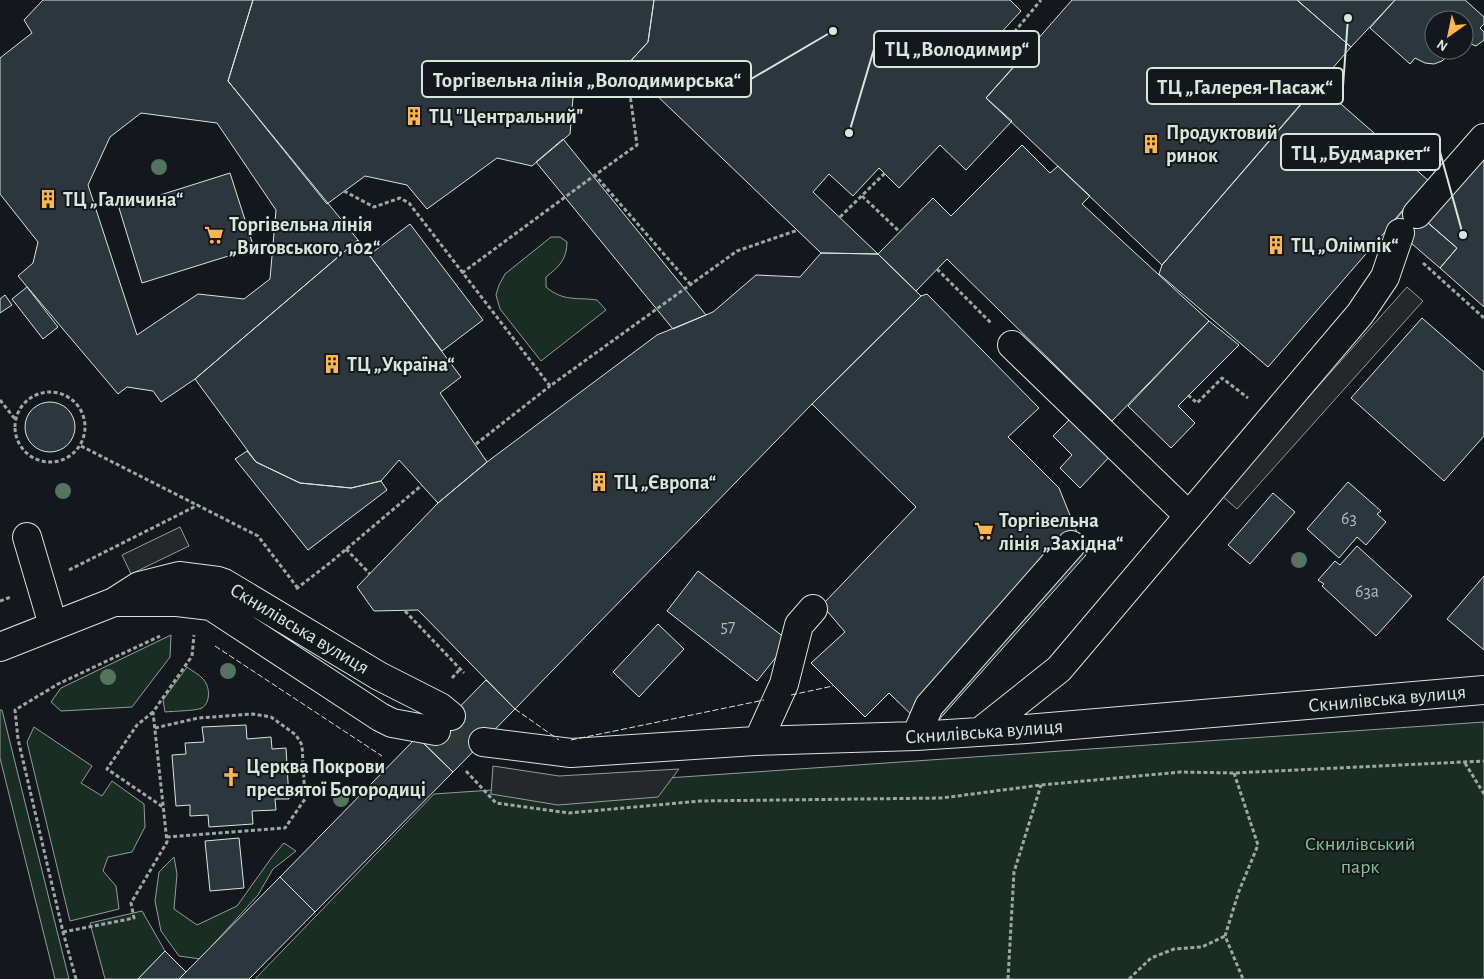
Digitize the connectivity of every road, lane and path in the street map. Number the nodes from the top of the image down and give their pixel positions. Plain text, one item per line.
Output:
1 (1041, 0) edge
2 (1006, 42) dead end
3 (626, 66) dead end
4 (1484, 138) edge
5 (885, 173) dead end
6 (595, 175) junction
7 (344, 191) dead end
8 (862, 196) junction
9 (840, 217) dead end
10 (798, 230) dead end
11 (900, 232) dead end
12 (1422, 263) dead end
13 (937, 269) dead end
14 (462, 273) junction
15 (690, 284) junction
16 (1484, 318) edge
17 (1012, 344) joint
18 (550, 386) junction
19 (1188, 395) dead end
20 (0, 400) edge
21 (1253, 402) dead end
22 (15, 419) junction
23 (476, 444) dead end
24 (81, 446) junction
25 (422, 485) dead end
26 (198, 505) junction
27 (1189, 516) junction
28 (27, 537) dead end
29 (1071, 545) dead end
30 (346, 549) junction
31 (67, 571) dead end
32 (370, 574) dead end
33 (297, 588) junction
34 (291, 592) dead end
35 (114, 602) junction
36 (814, 609) dead end
37 (405, 611) dead end
38 (53, 625) junction
39 (195, 627) dead end
40 (160, 635) dead end
41 (0, 647) edge
42 (464, 673) dead end
43 (1484, 690) edge
44 (153, 712) junction
45 (155, 728) junction
46 (981, 731) junction
47 (916, 736) junction
48 (754, 741) junction
49 (483, 742) tunnel mouth
50 (1484, 761) edge
51 (1465, 763) junction
52 (460, 765) dead end
53 (1234, 773) junction
54 (1041, 785) junction
55 (1484, 794) edge
56 (163, 808) junction
57 (166, 837) junction
58 (63, 932) junction
59 (1225, 936) junction
60 (76, 979) edge
61 (1008, 979) edge
62 (1129, 979) edge
63 (1243, 979) edge

1 - 2 path
3 - 6 path
4 - 27 street
5 - 8 path
6 - 14 path
6 - 15 path
7 - 14 path
8 - 9 path
8 - 11 path
10 - 15 path
12 - 16 path
13 - 17 path
14 - 18 path
15 - 18 path
17 - 27 street
18 - 23 path
19 - 21 path
20 - 22 path
22 - 24 path
22 - 24 path
24 - 26 path
25 - 30 path
26 - 31 path
26 - 33 path
27 - 46 street
28 - 38 street
29 - 47 street
30 - 32 path
30 - 33 path
33 - 34 path
35 - 35 street, Скнилівська вулиця
35 - 38 street, Скнилівська вулиця
36 - 48 street
37 - 42 path
38 - 41 street, Скнилівська вулиця
39 - 44 path
40 - 58 path
43 - 46 street, Скнилівська вулиця
44 - 45 path
44 - 56 path
45 - 56 path
45 - 57 path
46 - 47 street, Скнилівська вулиця
47 - 48 street, Скнилівська вулиця
48 - 49 street, Скнилівська вулиця
50 - 51 path
51 - 53 path
51 - 55 path
52 - 54 path
53 - 54 path
53 - 59 path
54 - 61 path
56 - 57 path
57 - 58 path
58 - 60 path
59 - 62 path
59 - 63 path

